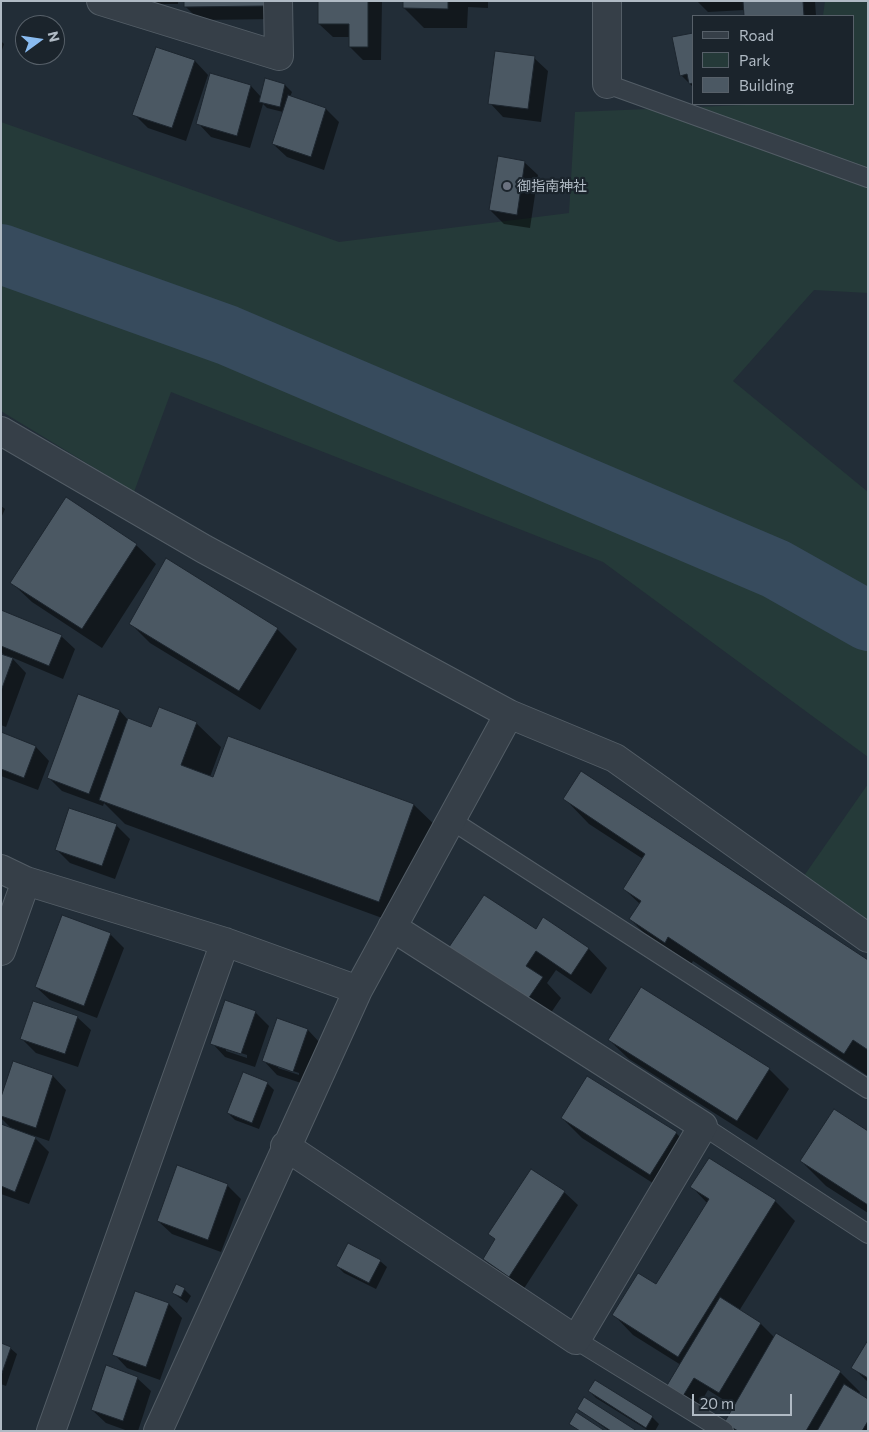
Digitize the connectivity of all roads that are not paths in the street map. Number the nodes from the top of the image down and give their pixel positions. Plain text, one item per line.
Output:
1 (101, 1) edge
2 (278, 1) edge
3 (607, 1) edge
4 (607, 84) joint
5 (868, 178) edge
6 (1, 431) edge
7 (509, 714) junction
8 (450, 820) junction
9 (1, 869) edge
10 (26, 881) junction
11 (392, 926) junction
12 (868, 938) edge
13 (225, 942) junction
14 (1, 950) edge
15 (358, 990) junction
16 (868, 1089) edge
17 (703, 1126) junction
18 (285, 1146) junction
19 (868, 1234) edge
20 (576, 1340) junction
21 (51, 1431) edge
22 (158, 1431) edge
23 (724, 1431) edge

1 - 2 street
3 - 4 street
4 - 5 lane
6 - 7 street
7 - 8 street
7 - 12 street
8 - 11 street
8 - 16 lane
9 - 10 street
10 - 13 street
10 - 14 street
11 - 15 street
11 - 17 street
13 - 15 street
13 - 21 street
15 - 18 street
17 - 19 lane
17 - 20 street
18 - 20 street
18 - 22 street
20 - 23 lane

